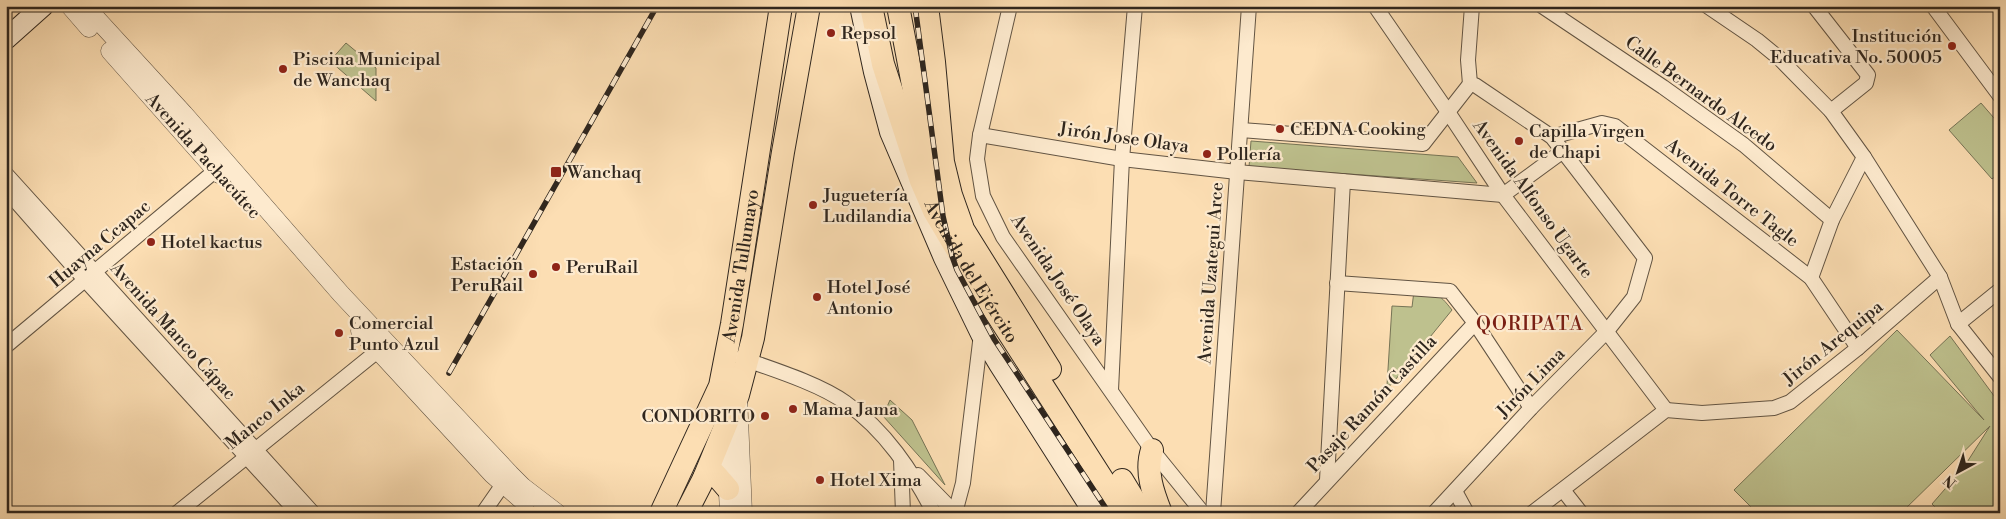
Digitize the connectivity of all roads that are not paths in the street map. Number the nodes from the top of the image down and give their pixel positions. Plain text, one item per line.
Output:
1 (43, 6) edge
2 (70, 6) edge
3 (85, 6) edge
4 (781, 6) edge
5 (809, 6) edge
6 (860, 6) edge
7 (871, 6) edge
8 (898, 6) edge
9 (926, 6) edge
10 (942, 6) edge
11 (1010, 6) edge
12 (1135, 6) edge
13 (1249, 6) edge
14 (1375, 6) edge
15 (1472, 6) edge
16 (1542, 6) edge
17 (1707, 6) edge
18 (1814, 6) edge
19 (1933, 6) edge
20 (6, 39) edge
21 (933, 62) junction
22 (874, 72) junction
23 (1470, 84) junction
24 (2000, 96) edge
25 (899, 111) junction
26 (1448, 112) junction
27 (1831, 112) junction
28 (1241, 130) junction
29 (980, 136) junction
30 (1552, 137) junction
31 (1563, 152) junction
32 (1864, 157) junction
33 (1122, 159) junction
34 (221, 166) junction
35 (1237, 172) junction
36 (6, 174) edge
37 (1343, 182) junction
38 (6, 190) edge
39 (1503, 195) junction
40 (1832, 220) junction
41 (961, 226) junction
42 (90, 277) junction
43 (1940, 277) junction
44 (1811, 278) junction
45 (1337, 283) junction
46 (2000, 290) edge
47 (1475, 322) junction
48 (1958, 324) junction
49 (1607, 331) junction
50 (981, 334) junction
51 (6, 346) edge
52 (382, 346) junction
53 (1858, 348) junction
54 (737, 357) junction
55 (2000, 377) edge
56 (1111, 390) junction
57 (729, 391) junction
58 (1531, 408) junction
59 (1666, 410) junction
60 (725, 428) junction
61 (1152, 450) junction
62 (250, 452) junction
63 (901, 459) junction
64 (704, 478) junction
65 (506, 479) junction
66 (1327, 480) junction
67 (728, 489) junction
68 (1563, 490) junction
69 (1455, 491) junction
70 (177, 513) edge
71 (298, 513) edge
72 (313, 513) edge
73 (483, 513) edge
74 (537, 513) edge
75 (557, 513) edge
76 (661, 513) edge
77 (686, 513) edge
78 (729, 513) edge
79 (743, 513) edge
80 (903, 513) edge
81 (934, 513) edge
82 (955, 513) edge
83 (1094, 513) edge
84 (1124, 513) edge
85 (1142, 513) edge
86 (1161, 513) edge
87 (1204, 513) edge
88 (1213, 513) edge
89 (1298, 513) edge
90 (1434, 513) edge
91 (1467, 513) edge
92 (1532, 513) edge
93 (1581, 513) edge

1 - 20 main road
2 - 34 street, Avenida Pachacútec
3 - 34 street, Avenida Pachacútec
4 - 54 main road, Avenida Tullumayo
5 - 54 main road, Avenida Tullumayo
6 - 22 main road, Avenida del Ejército
7 - 25 main road, Avenida del Ejército
8 - 41 main road, Avenida del Ejército
9 - 21 highway
10 - 21 highway
11 - 29 street, Avenida José Olaya
12 - 33 street
13 - 28 street, Avenida Uzategui Arce
14 - 26 street, Avenida Alfonso Ugarte
15 - 23 street
16 - 40 street, Calle Bernardo Alcedo
17 - 27 street
18 - 27 street
19 - 24 street
21 - 41 highway
22 - 25 main road
22 - 50 main road, Avenida del Ejército
23 - 26 street
23 - 30 street, Jirón Lima
25 - 84 main road, Avenida del Ejército
26 - 28 street
26 - 39 street, Avenida Alfonso Ugarte
27 - 32 street
28 - 35 street, Avenida Uzategui Arce
29 - 33 street, Jirón Jose Olaya
29 - 56 street, Avenida José Olaya
30 - 31 street, Jirón Lima
30 - 44 street, Avenida Torre Tagle
31 - 39 street
31 - 49 street, Jirón Lima
32 - 40 street
32 - 43 street
33 - 35 street, Jirón Jose Olaya
33 - 56 street
34 - 42 street, Huayna Ccapac
34 - 52 street, Avenida Pachacútec
35 - 37 street, Jirón Jose Olaya
35 - 88 street, Avenida Uzategui Arce
36 - 42 street, Avenida Manco Cápac
37 - 39 street, Jirón Jose Olaya
37 - 45 street
38 - 42 street, Avenida Manco Cápac
39 - 49 street, Avenida Alfonso Ugarte
40 - 44 street
41 - 85 main road, Avenida del Ejército
42 - 51 street, Huayna Ccapac
42 - 62 street, Avenida Manco Cápac
43 - 48 street
43 - 53 street, Jirón Arequipa
44 - 53 street, Avenida Torre Tagle
45 - 47 street
45 - 66 street
46 - 48 street
47 - 58 street
47 - 66 street, Pasaje Ramón Castilla
48 - 55 street
49 - 58 street, Jirón Lima
49 - 59 street, Avenida Alfonso Ugarte
50 - 82 street
50 - 83 main road, Avenida del Ejército
52 - 62 street, Manco Inka
52 - 65 street, Avenida Pachacútec
53 - 59 street, Jirón Arequipa
54 - 57 main road, Avenida Tullumayo
54 - 63 street
56 - 61 street, Avenida José Olaya
57 - 60 main road, Avenida Tullumayo
57 - 76 main road, Avenida Tullumayo
57 - 79 street
58 - 69 street, Jirón Lima
59 - 68 street
60 - 64 main road, Avenida Tullumayo
60 - 67 street
61 - 86 main road
61 - 87 street, Avenida José Olaya
62 - 70 street, Manco Inka
62 - 71 street, Avenida Manco Cápac
62 - 72 street, Avenida Manco Cápac
63 - 80 street
63 - 81 street
63 - 82 street
64 - 67 main road
64 - 77 main road, Avenida Tullumayo
65 - 73 street
65 - 74 street, Avenida Pachacútec
65 - 75 street, Avenida Pachacútec
66 - 89 street, Pasaje Ramón Castilla
67 - 78 street
68 - 92 street
68 - 93 street
69 - 90 street, Jirón Lima
69 - 91 street

